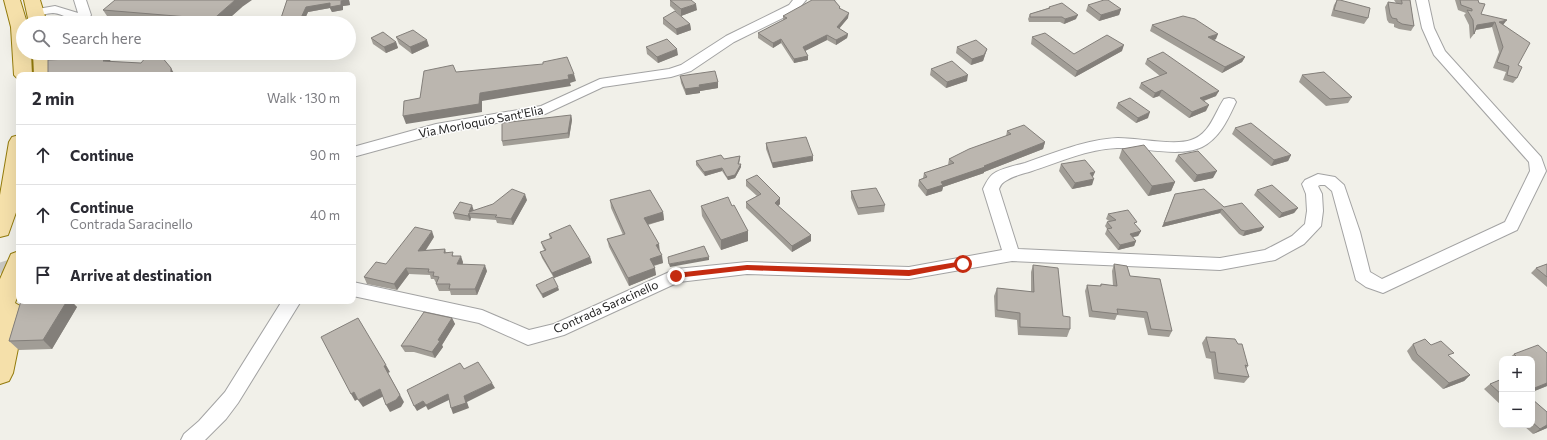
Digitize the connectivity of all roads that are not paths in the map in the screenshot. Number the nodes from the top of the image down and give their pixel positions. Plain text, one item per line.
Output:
1 (12, 0) edge
2 (80, 0) edge
3 (800, 0) edge
4 (1422, 0) edge
5 (35, 12) edge
6 (18, 16) edge
7 (71, 16) edge
8 (82, 16) edge
9 (23, 60) edge
10 (42, 60) edge
11 (23, 72) edge
12 (43, 72) edge
13 (1229, 102) dead end
14 (356, 151) edge
15 (16, 161) edge
16 (0, 229) edge
17 (1012, 255) junction
18 (16, 268) edge
19 (356, 290) edge
20 (290, 304) edge
21 (1, 309) edge
22 (0, 372) edge
23 (190, 440) edge

1 - 6 main road
2 - 8 street
3 - 14 street, Via Morloquio Sant'Elia
4 - 17 street, Contrada Saracinello
5 - 7 street
9 - 11 main road
10 - 12 main road
13 - 17 street
15 - 16 main road
17 - 19 street, Contrada Saracinello
18 - 21 main road
20 - 23 street
21 - 22 main road

